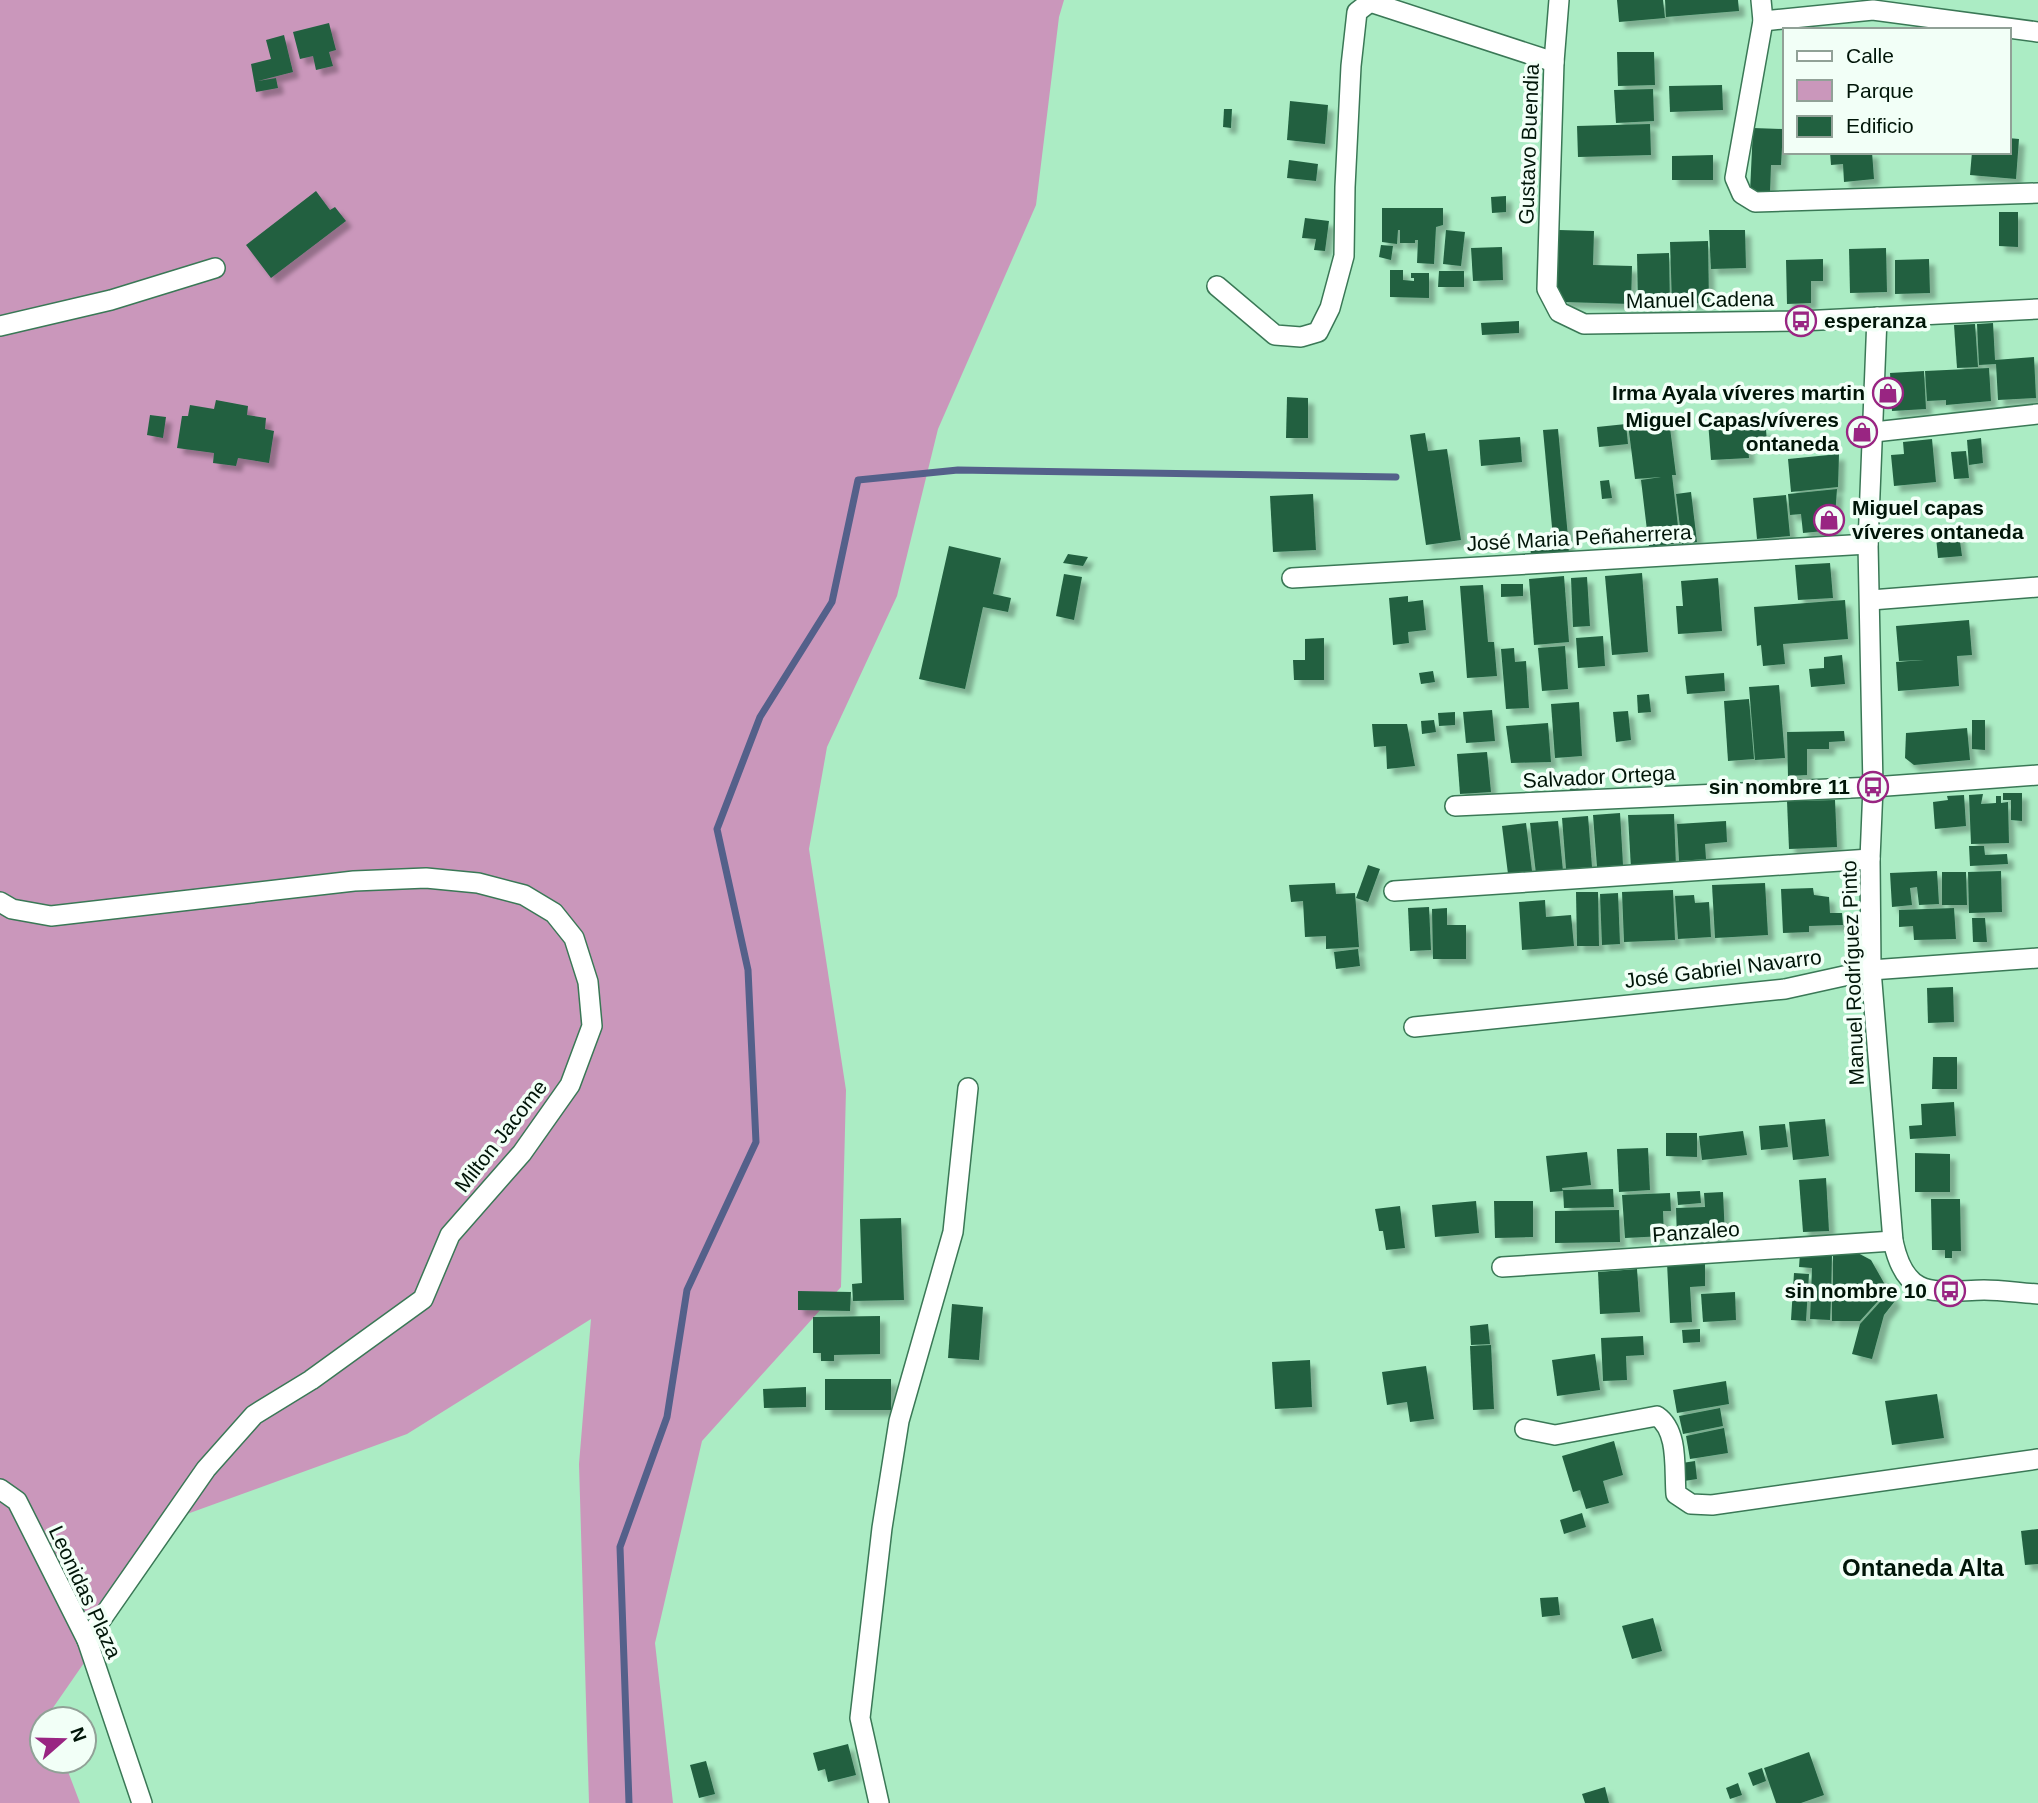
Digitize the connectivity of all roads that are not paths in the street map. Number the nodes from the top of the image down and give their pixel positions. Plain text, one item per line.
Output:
1 (1559, 0) edge
2 (1761, 0) edge
3 (1877, 5) edge
4 (1763, 21) junction
5 (2038, 32) edge
6 (1554, 62) junction
7 (2038, 193) edge
8 (215, 268) dead end
9 (1217, 286) dead end
10 (1547, 289) joint
11 (2038, 309) edge
12 (1877, 317) junction
13 (0, 326) edge
14 (2038, 414) edge
15 (1874, 432) junction
16 (1868, 544) junction
17 (1292, 578) dead end
18 (2038, 587) edge
19 (1871, 600) junction
20 (2038, 775) edge
21 (1873, 787) junction
22 (1455, 806) dead end
23 (1870, 859) junction
24 (1394, 891) dead end
25 (0, 902) edge
26 (2038, 958) edge
27 (1871, 970) junction
28 (1414, 1027) dead end
29 (968, 1088) dead end
30 (1893, 1241) junction
31 (1503, 1267) dead end
32 (2038, 1294) edge
33 (1525, 1429) dead end
34 (2038, 1459) edge
35 (0, 1489) edge
36 (87, 1640) junction
37 (142, 1803) edge
38 (879, 1803) edge

1 - 6 street, Gustavo Buendia
2 - 4 street
3 - 4 street
3 - 5 street
4 - 7 street
6 - 9 street
6 - 10 street, Gustavo Buendia
8 - 13 street
10 - 12 street, Manuel Cadena
11 - 12 street, Manuel Cadena
12 - 15 street, Manuel Rodríguez Pinto
14 - 15 street
15 - 16 street, Manuel Rodríguez Pinto
16 - 17 street, José Maria Peñaherrera
16 - 19 street, Manuel Rodríguez Pinto
18 - 19 street
19 - 21 street, Manuel Rodríguez Pinto
20 - 21 street, Salvador Ortega
21 - 22 street, Salvador Ortega
21 - 23 street, Manuel Rodríguez Pinto
23 - 24 street
23 - 27 street, Manuel Rodríguez Pinto
25 - 36 street, Milton Jacome
26 - 27 street, José Gabriel Navarro
27 - 28 street, José Gabriel Navarro
27 - 30 street, Manuel Rodríguez Pinto
29 - 38 street
30 - 31 street, Panzaleo
30 - 32 street, Manuel Rodríguez Pinto
33 - 34 street
35 - 36 street, Leonidas Plaza
36 - 37 street, Leonidas Plaza

